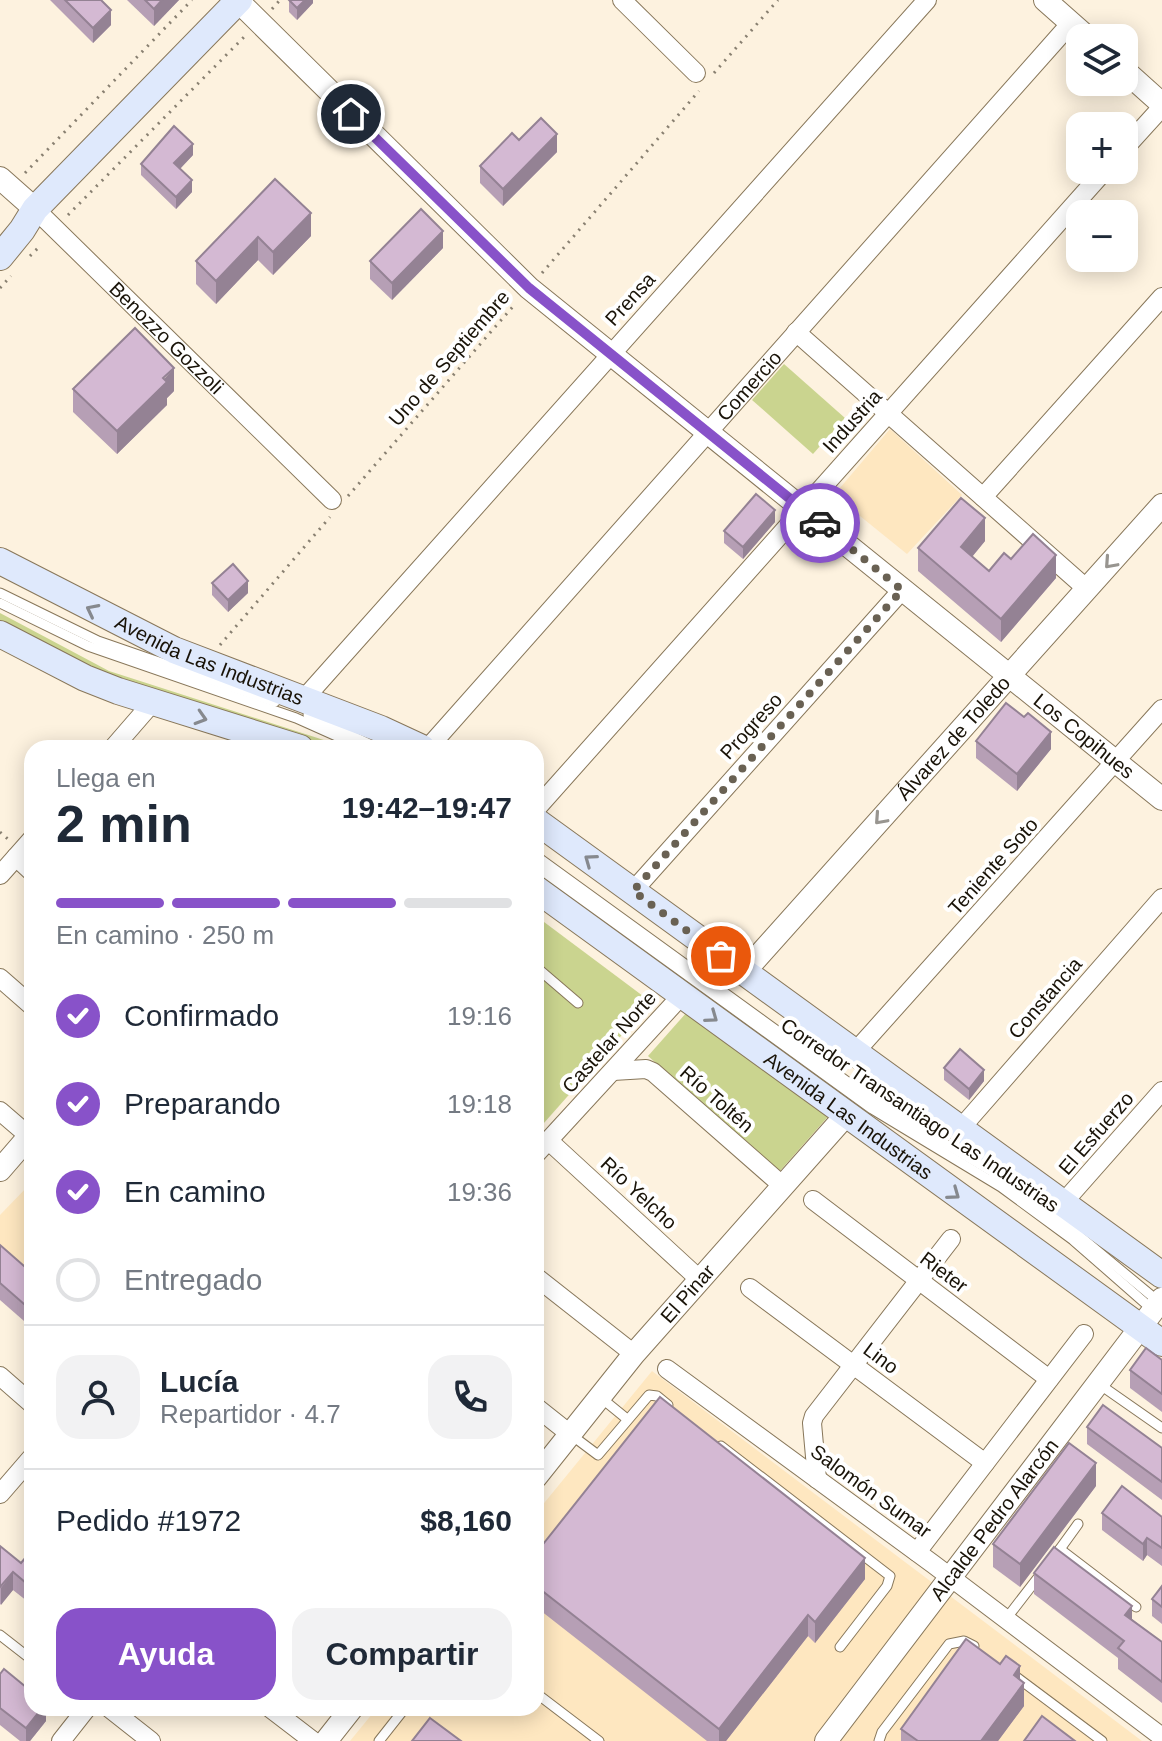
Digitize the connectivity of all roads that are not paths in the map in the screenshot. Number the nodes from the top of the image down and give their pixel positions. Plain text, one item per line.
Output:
1 (238, 0) edge
2 (622, 0) edge
3 (927, 0) edge
4 (1045, 0) edge
5 (1072, 24) edge
6 (1066, 44) edge
7 (696, 73) dead end
8 (1138, 83) edge
9 (1162, 105) edge
10 (1138, 133) edge
11 (0, 178) edge
12 (1092, 184) edge
13 (35, 209) junction
14 (0, 233) edge
15 (0, 257) edge
16 (1162, 297) edge
17 (796, 332) junction
18 (611, 354) junction
19 (888, 413) junction
20 (706, 432) junction
21 (983, 497) junction
22 (332, 500) dead end
23 (1162, 505) edge
24 (803, 509) junction
25 (0, 561) edge
26 (1087, 589) junction
27 (902, 590) junction
28 (0, 593) edge
29 (0, 603) edge
30 (0, 634) edge
31 (1009, 676) junction
32 (303, 700) junction
33 (152, 703) junction
34 (1162, 709) edge
35 (120, 740) edge
36 (274, 740) edge
37 (346, 740) edge
38 (361, 740) edge
39 (406, 740) edge
40 (432, 740) edge
41 (1115, 762) junction
42 (1162, 799) edge
43 (544, 800) edge
44 (544, 827) edge
45 (24, 848) edge
46 (16, 857) junction
47 (544, 862) edge
48 (24, 864) edge
49 (544, 872) edge
50 (0, 875) edge
51 (633, 891) junction
52 (544, 895) edge
53 (1162, 898) edge
54 (744, 972) junction
55 (544, 974) edge
56 (0, 978) edge
57 (682, 995) junction
58 (24, 999) edge
59 (578, 1003) dead end
60 (856, 1051) junction
61 (613, 1071) junction
62 (1162, 1091) edge
63 (0, 1111) edge
64 (846, 1115) junction
65 (961, 1128) junction
66 (24, 1130) edge
67 (24, 1143) edge
68 (544, 1145) edge
69 (544, 1149) edge
70 (0, 1170) edge
71 (783, 1186) junction
72 (813, 1200) dead end
73 (1063, 1203) junction
74 (951, 1239) dead end
75 (1162, 1275) edge
76 (698, 1278) junction
77 (919, 1280) junction
78 (544, 1283) edge
79 (750, 1288) dead end
80 (1156, 1310) edge
81 (1084, 1334) dead end
82 (1162, 1343) edge
83 (634, 1354) junction
84 (854, 1365) junction
85 (667, 1369) dead end
86 (0, 1376) edge
87 (1049, 1379) junction
88 (1097, 1382) junction
89 (24, 1397) edge
90 (600, 1397) junction
91 (544, 1413) edge
92 (682, 1416) edge
93 (627, 1419) junction
94 (1162, 1428) edge
95 (570, 1434) junction
96 (707, 1435) edge
97 (985, 1463) junction
98 (24, 1466) edge
99 (544, 1467) edge
100 (817, 1479) junction
101 (0, 1494) edge
102 (1078, 1524) dead end
103 (1060, 1549) junction
104 (917, 1552) junction
105 (950, 1577) junction
106 (1136, 1607) dead end
107 (1006, 1619) junction
108 (0, 1635) edge
109 (840, 1647) dead end
110 (981, 1651) edge
111 (24, 1654) edge
112 (1001, 1666) edge
113 (544, 1699) edge
114 (81, 1716) edge
115 (119, 1716) edge
116 (280, 1716) edge
117 (346, 1716) edge
118 (399, 1716) edge
119 (1162, 1737) edge
120 (61, 1741) edge
121 (151, 1741) edge
122 (313, 1741) edge
123 (326, 1741) edge
124 (379, 1741) edge
125 (599, 1741) edge
126 (826, 1741) edge
127 (879, 1741) edge
128 (1102, 1741) edge

1 - 13 main road
1 - 18 street, Los Copihues
2 - 7 street
3 - 18 street, Prensa
4 - 5 street
6 - 17 street, Comercio
8 - 9 street
9 - 10 street
11 - 13 street, Benozzo Gozzoli
12 - 19 street, Industria
13 - 14 main road
13 - 15 main road
13 - 22 street, Benozzo Gozzoli
16 - 21 street
17 - 19 street
17 - 20 street, Comercio
18 - 20 street, Los Copihues
18 - 32 street, Prensa
19 - 21 street
19 - 24 street, Industria
20 - 24 street, Los Copihues
20 - 40 street, Comercio
21 - 26 street
23 -> 26 street, Álvarez de Toledo
24 - 27 street, Los Copihues
24 - 43 street, Industria
32 -> 25 main road, Avenida Las Industrias
26 - 31 street, Álvarez de Toledo
27 - 31 street, Los Copihues
27 - 51 street, Progreso
28 - 38 lane
29 - 37 lane
30 - 33 main road
31 - 41 street, Los Copihues
31 -> 54 street, Álvarez de Toledo
32 - 39 main road, Avenida Las Industrias
33 - 35 street
33 -> 36 main road
34 - 41 street, Teniente Soto
41 - 42 street, Los Copihues
41 - 60 street, Teniente Soto
51 -> 44 main road
45 - 46 street
46 - 48 street
46 - 50 street
47 - 80 lane, Corredor Transantiago Las Industrias
49 - 80 lane, Corredor Transantiago Las Industrias
51 - 54 main road
52 - 57 main road, Avenida Las Industrias
53 - 65 street, Constancia
54 - 60 main road
55 - 59 lane
56 - 58 street
57 - 61 street, Castelar Norte
57 -> 64 main road, Avenida Las Industrias
60 - 65 main road
61 - 68 street, Castelar Norte
61 - 71 street, Río Toltén
62 - 73 street, El Esfuerzo
63 - 66 street
64 - 71 street, El Pinar
64 -> 80 main road, Avenida Las Industrias
65 - 73 main road
67 - 70 street
69 - 76 street, Río Yelcho
71 - 76 street, El Pinar
72 - 77 street, Rieter
73 - 75 main road
74 - 77 street
76 - 83 street, El Pinar
77 - 84 street
77 - 87 street, Rieter
78 - 83 street
79 - 84 street, Lino
80 - 82 main road, Avenida Las Industrias
80 - 88 street, Alcalde Pedro Alarcón
81 - 87 street
83 - 90 street, El Pinar
84 - 97 street, Lino
84 - 100 street
85 - 100 street, Salomón Sumar
86 - 89 street
87 - 97 street
88 - 94 lane
88 - 105 street, Alcalde Pedro Alarcón
90 - 93 lane
90 - 95 street, El Pinar
91 - 95 street
92 - 93 lane
93 - 95 lane
95 - 99 street, El Pinar
96 - 109 lane
97 - 104 street
98 - 101 street
100 - 104 street, Salomón Sumar
102 - 103 lane
103 - 106 lane
103 - 107 lane
104 - 105 street, Salomón Sumar
105 - 107 street, Salomón Sumar
105 - 126 street, Alcalde Pedro Alarcón
107 - 119 street, Salomón Sumar
108 - 111 lane
110 - 127 lane
112 - 128 lane
113 - 125 lane
114 - 120 street
115 - 121 street
116 - 122 street
117 - 123 street
118 - 124 lane

